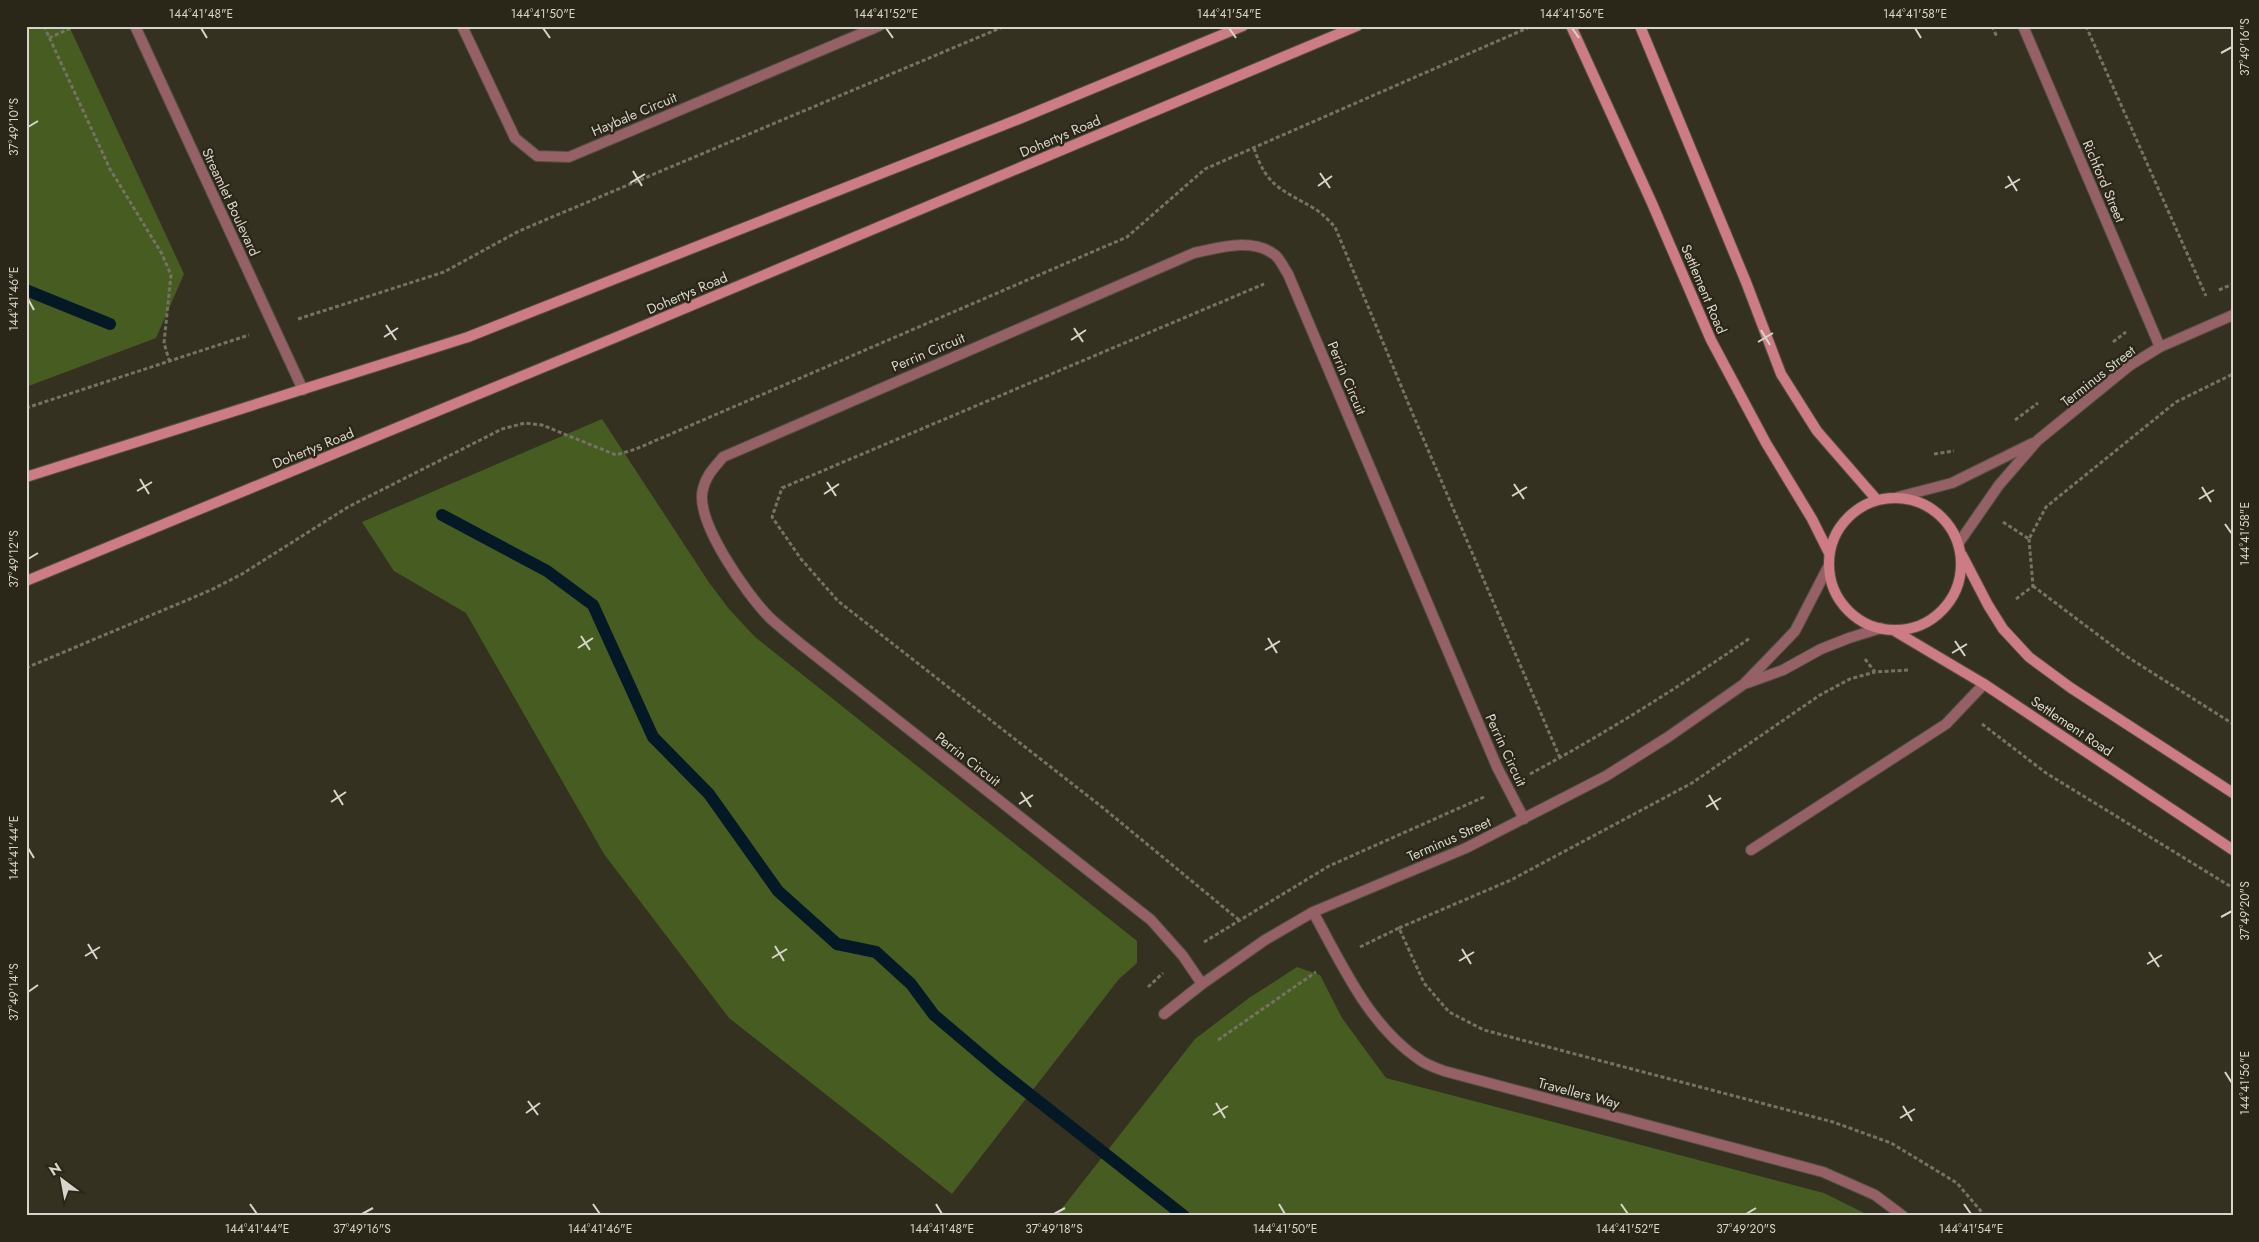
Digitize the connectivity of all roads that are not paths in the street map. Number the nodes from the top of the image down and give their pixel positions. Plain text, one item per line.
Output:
1 (135, 26) edge
2 (462, 26) edge
3 (878, 26) edge
4 (1242, 26) edge
5 (1357, 26) edge
6 (1571, 26) edge
7 (1640, 26) edge
8 (2023, 26) edge
9 (2233, 315) edge
10 (2160, 347) junction
11 (303, 390) junction
12 (2038, 440) junction
13 (26, 477) edge
14 (1898, 497) junction
15 (1877, 500) junction
16 (1959, 547) junction
17 (1829, 553) junction
18 (1828, 567) junction
19 (26, 581) edge
20 (1882, 628) junction
21 (1893, 630) junction
22 (1744, 684) junction
23 (1984, 684) junction
24 (2233, 793) edge
25 (1524, 819) junction
26 (1751, 850) dead end
27 (2233, 850) edge
28 (1313, 912) junction
29 (1202, 984) junction
30 (1164, 1014) dead end
31 (1903, 1216) edge

1 - 11 street, Streamlet Boulevard
2 - 3 street, Haybale Circuit
4 - 11 main road
5 - 19 main road, Dohertys Road
6 - 17 main road, Settlement Road
7 - 15 main road
8 - 10 street, Richford Street
9 - 10 street, Terminus Street
10 - 12 street, Terminus Street
11 - 13 main road
12 - 14 street, Terminus Street
12 - 16 street, Terminus Street
14 - 15 main road
14 - 16 main road
15 - 17 main road
16 - 21 main road
16 - 24 main road
17 - 18 main road
18 - 20 main road
18 - 22 street, Terminus Street
20 - 21 main road
20 - 22 street, Terminus Street
21 - 23 main road, Settlement Road
22 - 25 street, Terminus Street
23 - 26 street
23 - 27 main road, Settlement Road
25 - 28 street, Terminus Street
25 - 29 street, Perrin Circuit
28 - 29 street, Terminus Street
28 - 31 street, Travellers Way
29 - 30 street, Terminus Street

